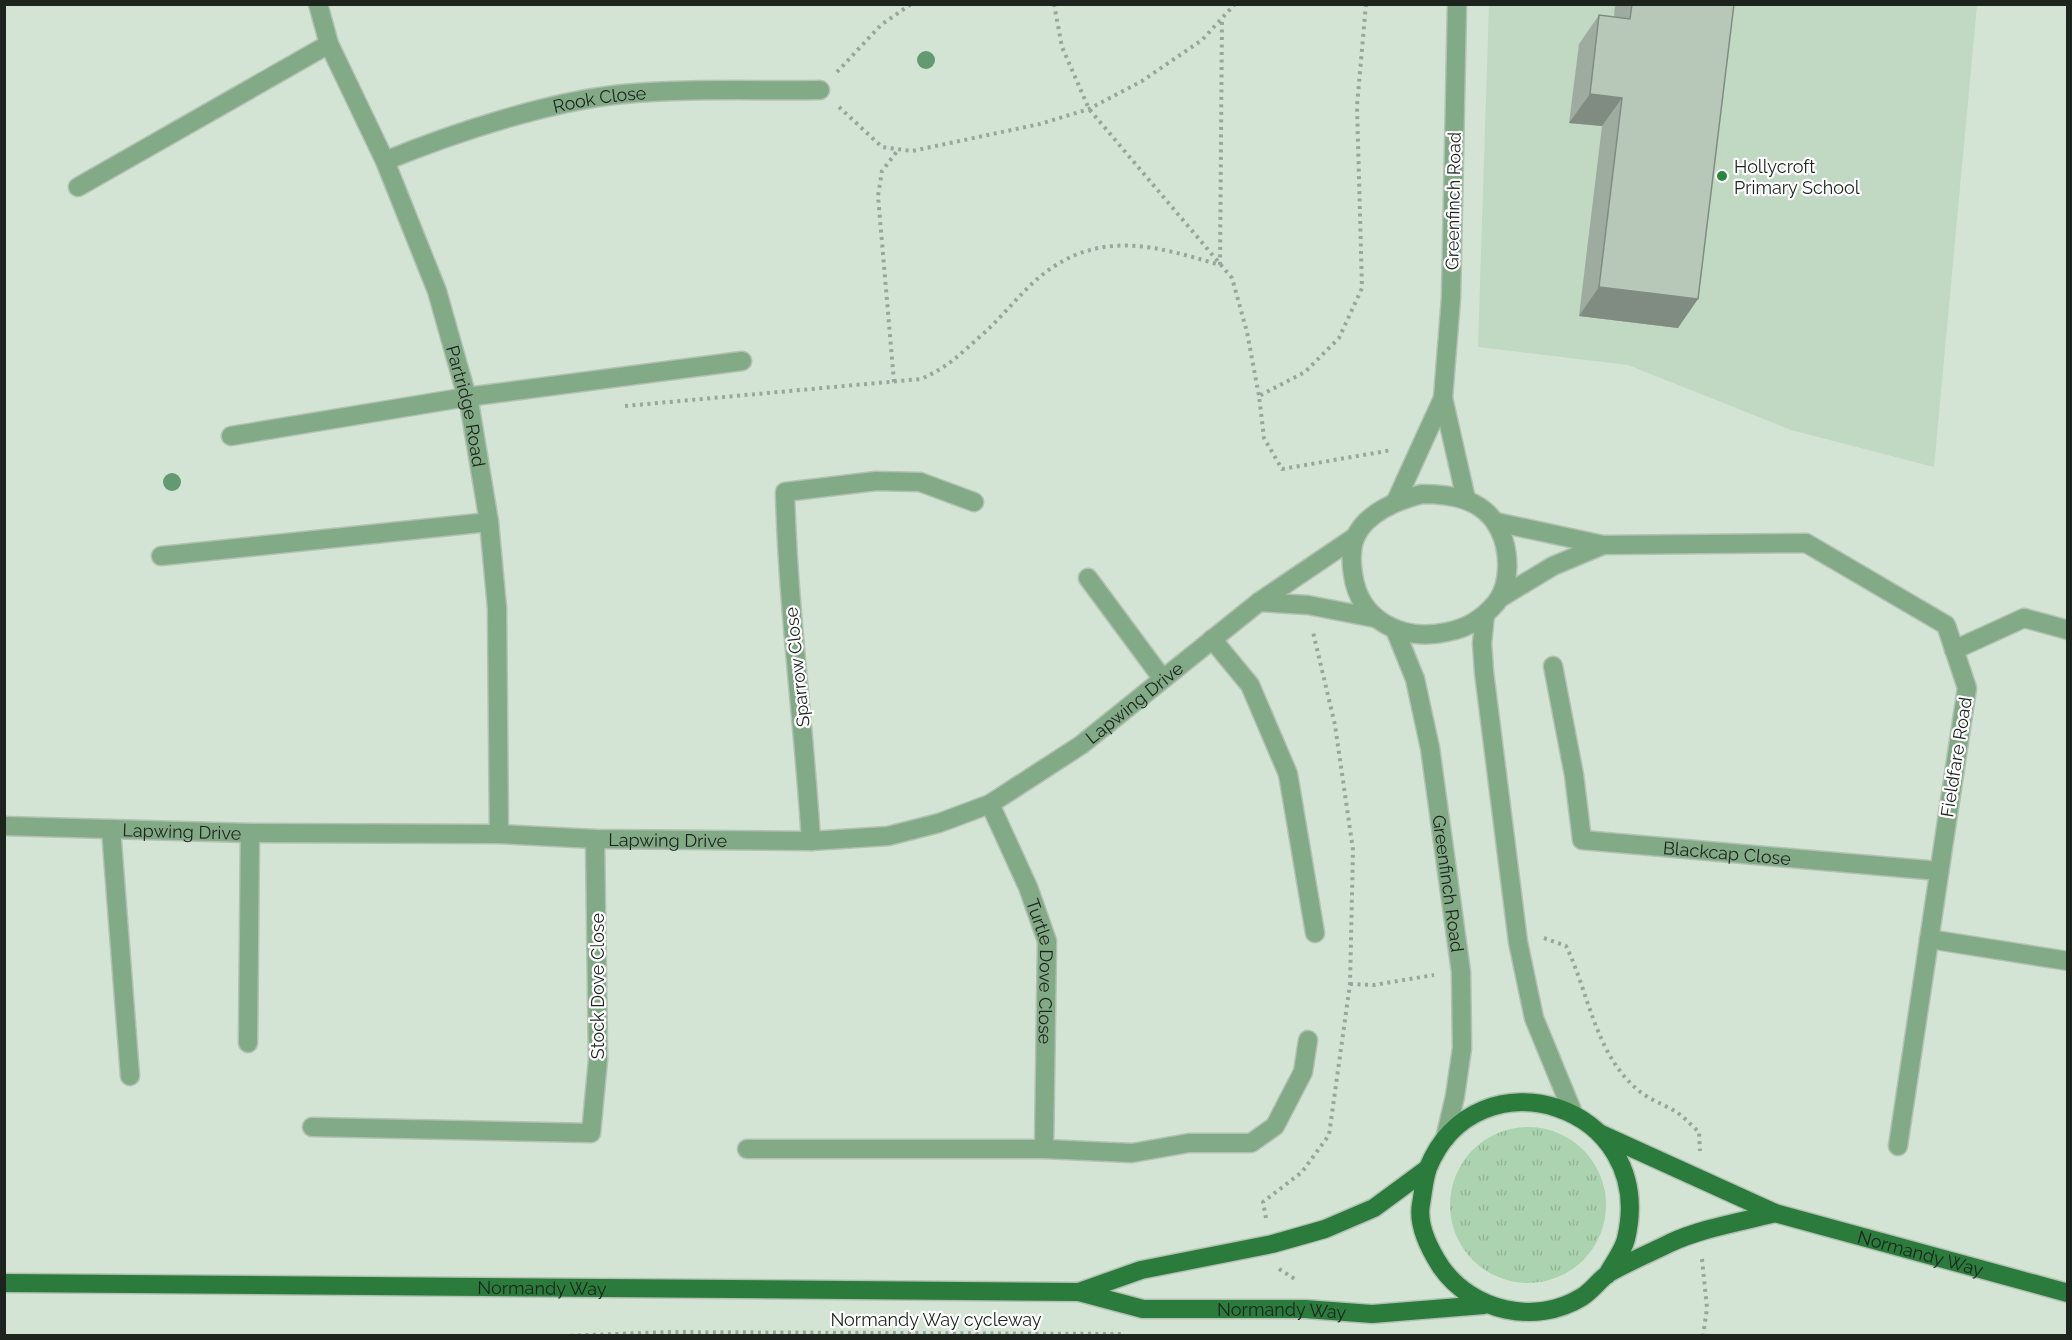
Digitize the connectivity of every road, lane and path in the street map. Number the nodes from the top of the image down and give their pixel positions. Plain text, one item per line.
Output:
1 (318, 4) edge
2 (911, 4) edge
3 (1054, 4) edge
4 (1235, 4) edge
5 (1366, 4) edge
6 (1457, 4) edge
7 (1222, 18) junction
8 (329, 44) junction
9 (820, 90) junction
10 (1089, 109) junction
11 (898, 149) junction
12 (385, 161) junction
13 (78, 187) dead end
14 (1221, 265) junction
15 (742, 361) dead end
16 (894, 381) junction
17 (1259, 396) junction
18 (467, 397) junction
19 (1443, 398) junction
20 (624, 406) dead end
21 (231, 436) dead end
22 (1396, 457) dead end
23 (1466, 499) junction
24 (1396, 501) junction
25 (974, 502) dead end
26 (489, 522) junction
27 (1496, 522) junction
28 (1355, 537) junction
29 (1603, 544) junction
30 (161, 556) dead end
31 (1088, 578) dead end
32 (1500, 598) junction
33 (1259, 602) junction
34 (1485, 615) junction
35 (1376, 618) junction
36 (2067, 630) edge
37 (1396, 632) junction
38 (1212, 639) junction
39 (1954, 650) junction
40 (1553, 666) dead end
41 (1162, 678) junction
42 (990, 804) junction
43 (4, 826) edge
44 (111, 830) junction
45 (250, 833) junction
46 (499, 834) junction
47 (595, 839) junction
48 (811, 841) junction
49 (1939, 871) junction
50 (1315, 933) dead end
51 (1929, 939) junction
52 (2067, 961) edge
53 (1308, 1040) dead end
54 (248, 1042) dead end
55 (130, 1076) dead end
56 (1573, 1113) junction
57 (312, 1127) dead end
58 (1601, 1134) junction
59 (1445, 1139) junction
60 (1898, 1146) dead end
61 (747, 1149) dead end
62 (1044, 1149) junction
63 (1427, 1169) junction
64 (1775, 1214) junction
65 (1278, 1268) dead end
66 (1607, 1275) junction
67 (4, 1283) edge
68 (1304, 1285) dead end
69 (1079, 1292) junction
70 (2067, 1293) edge
71 (1484, 1305) junction
72 (1131, 1334) dead end
73 (563, 1335) edge

1 - 8 street, Partridge Road
2 - 9 path
3 - 10 path
4 - 7 path
5 - 17 path
6 - 19 street, Greenfinch Road
7 - 10 path
7 - 14 path
8 - 12 street, Partridge Road
8 - 13 street
9 - 11 path
9 - 12 street, Rook Close
10 - 11 path
10 - 14 path
11 - 16 path
12 - 18 street, Partridge Road
14 - 16 path
14 - 17 path
15 - 18 street
16 - 20 path
17 - 22 path
18 - 21 street
18 - 26 street, Partridge Road
19 - 23 street, Greenfinch Road
19 - 24 street, Greenfinch Road
23 - 24 street
23 - 27 street
24 - 28 street
25 - 48 street, Sparrow Close
26 - 30 street
26 - 46 street, Partridge Road
27 - 29 street, Fieldfare Road
27 - 32 street
28 - 33 street, Lapwing Drive
28 - 35 street
29 - 32 street, Fieldfare Road
29 - 39 street, Fieldfare Road
31 - 41 street
32 - 34 street
33 - 35 street
33 - 38 street, Lapwing Drive
34 - 37 street
34 - 56 street
35 - 37 street
36 - 39 street
37 - 59 street, Greenfinch Road
38 - 41 street, Lapwing Drive
38 - 50 street
39 - 49 street, Fieldfare Road
40 - 49 street, Blackcap Close
41 - 42 street, Lapwing Drive
42 - 48 street, Lapwing Drive
42 - 62 street, Turtle Dove Close
43 - 44 street, Lapwing Drive
44 - 45 street, Lapwing Drive
44 - 55 street
45 - 46 street, Lapwing Drive
45 - 54 street
46 - 47 street, Lapwing Drive
47 - 48 street, Lapwing Drive
47 - 57 street, Stock Dove Close
49 - 51 street, Fieldfare Road
51 - 52 street
51 - 60 street, Fieldfare Road
53 - 62 street
56 - 58 main road
56 - 59 main road
58 - 64 main road, Normandy Way
58 - 66 main road
59 - 63 main road
61 - 62 street
63 - 69 main road, Normandy Way
63 - 71 main road
64 - 66 main road
64 - 70 main road, Normandy Way
65 - 68 path
66 - 71 main road
67 - 69 main road, Normandy Way
69 - 71 main road, Normandy Way
72 - 73 path, Normandy Way cycleway

